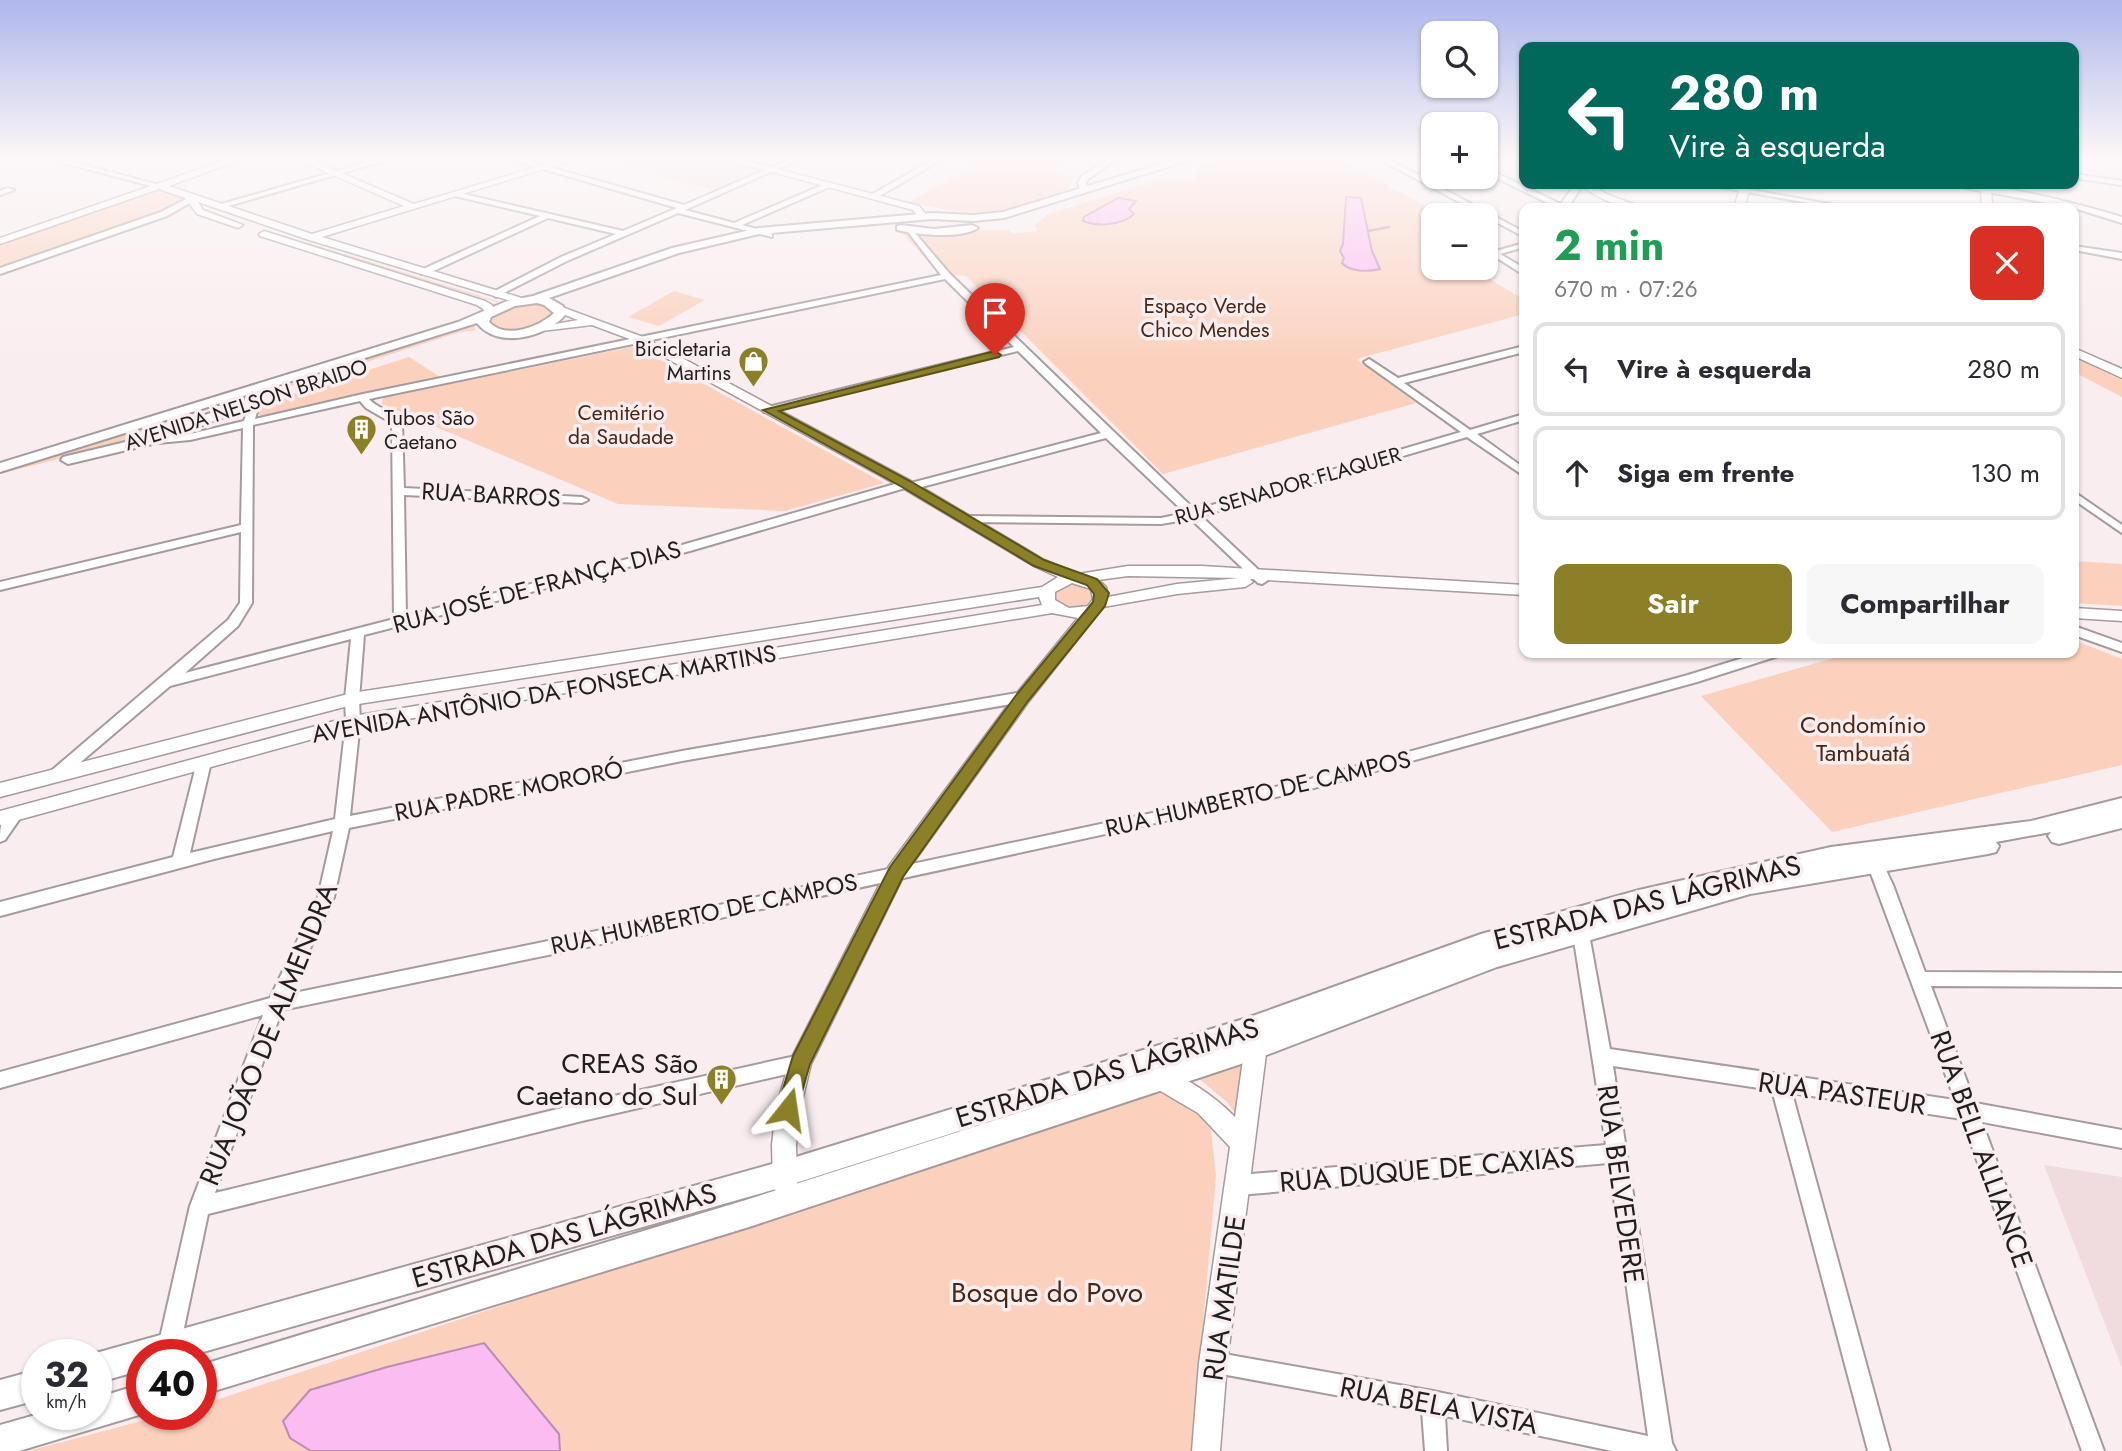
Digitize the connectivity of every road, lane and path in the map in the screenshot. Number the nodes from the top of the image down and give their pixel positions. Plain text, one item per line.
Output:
1 (39, 226) edge
2 (130, 226) edge
3 (240, 226) edge
4 (276, 226) edge
5 (353, 226) edge
6 (525, 226) edge
7 (592, 226) edge
8 (640, 226) edge
9 (738, 226) edge
10 (884, 226) edge
11 (919, 226) edge
12 (921, 226) edge
13 (954, 226) edge
14 (977, 226) edge
15 (948, 230) junction
16 (622, 233) junction
17 (764, 233) junction
18 (2, 238) edge
19 (313, 238) junction
20 (1519, 246) edge
21 (299, 247) junction
22 (2079, 249) edge
23 (2122, 257) edge
24 (1519, 269) edge
25 (0, 271) edge
26 (424, 272) junction
27 (947, 276) junction
28 (496, 294) junction
29 (525, 301) junction
30 (559, 308) junction
31 (485, 311) junction
32 (598, 324) junction
33 (537, 330) junction
34 (492, 332) junction
35 (639, 339) junction
36 (1020, 348) junction
37 (1519, 350) edge
38 (2079, 354) edge
39 (1369, 362) dead end
40 (2122, 374) edge
41 (1396, 382) junction
42 (363, 397) junction
43 (222, 400) junction
44 (248, 404) junction
45 (191, 410) junction
46 (768, 410) junction
47 (1519, 419) edge
48 (147, 423) junction
49 (248, 424) junction
50 (196, 425) junction
51 (1108, 434) junction
52 (1471, 434) junction
53 (163, 436) junction
54 (147, 441) junction
55 (1519, 469) edge
56 (2, 476) edge
57 (908, 485) junction
58 (400, 491) junction
59 (2079, 499) edge
60 (582, 500) dead end
61 (1194, 516) junction
62 (963, 519) junction
63 (246, 527) junction
64 (2122, 530) edge
65 (1039, 563) junction
66 (1259, 576) junction
67 (1078, 578) junction
68 (1206, 578) junction
69 (0, 586) edge
70 (1049, 589) junction
71 (1519, 590) edge
72 (1097, 606) junction
73 (1055, 609) junction
74 (2079, 614) edge
75 (2121, 619) edge
76 (400, 624) junction
77 (2079, 632) edge
78 (358, 634) junction
79 (2122, 648) edge
80 (1056, 657) junction
81 (1757, 658) edge
82 (166, 682) junction
83 (1023, 697) junction
84 (352, 699) junction
85 (353, 722) junction
86 (204, 762) junction
87 (57, 775) junction
88 (0, 790) edge
89 (2122, 806) edge
90 (7, 816) edge
91 (2122, 820) edge
92 (342, 824) junction
93 (0, 836) edge
94 (1872, 857) junction
95 (180, 861) junction
96 (896, 872) junction
97 (0, 909) edge
98 (1577, 926) junction
99 (1919, 979) junction
100 (2122, 980) edge
101 (276, 1004) junction
102 (1258, 1037) junction
103 (1602, 1056) junction
104 (800, 1063) junction
105 (1160, 1079) junction
106 (0, 1080) edge
107 (1780, 1084) junction
108 (1968, 1111) junction
109 (2122, 1139) edge
110 (1243, 1144) junction
111 (1615, 1153) junction
112 (1239, 1185) junction
113 (786, 1186) junction
114 (200, 1206) junction
115 (171, 1339) edge
116 (200, 1339) edge
117 (1213, 1363) junction
118 (217, 1376) edge
119 (21, 1389) edge
120 (0, 1395) edge
121 (1433, 1402) junction
122 (37, 1430) edge
123 (0, 1441) edge
124 (1206, 1451) edge
125 (1436, 1451) edge
126 (1663, 1451) edge
127 (1879, 1451) edge
128 (2094, 1451) edge

1 - 18 street
2 - 25 street
3 - 21 street
4 - 19 street
5 - 19 street
6 - 26 street
7 - 16 street
8 - 16 street
9 - 17 street
10 - 17 main road
11 - 27 street
12 - 15 main road
13 - 15 main road
14 - 15 main road
16 - 28 street
17 - 29 main road, AVENIDA NELSON BRAIDO
17 - 30 main road
19 - 21 street
19 - 26 street
20 - 24 street
21 - 31 street
22 - 23 street
26 - 28 street
27 - 35 street
27 - 36 street
28 - 29 street
29 - 30 main road
29 - 31 main road, AVENIDA NELSON BRAIDO
30 - 32 street
30 - 33 main road
31 - 34 main road
31 - 43 main road, AVENIDA NELSON BRAIDO
32 - 33 street
32 - 35 street
33 - 34 main road, AVENIDA NELSON BRAIDO
34 - 44 main road, AVENIDA NELSON BRAIDO
35 - 42 street
35 - 46 street
36 - 46 street
36 - 51 street
37 - 41 street
38 - 40 street
39 - 41 street
41 - 52 street
42 - 49 street
42 - 58 street
43 - 44 main road
43 - 45 main road, AVENIDA NELSON BRAIDO
44 - 49 street
44 - 50 main road, AVENIDA NELSON BRAIDO
45 - 48 main road, AVENIDA NELSON BRAIDO
45 - 50 main road
46 - 57 street
47 - 52 street, RUA SENADOR FLAQUER
48 - 53 main road
48 - 56 main road, AVENIDA NELSON BRAIDO
49 - 54 street
49 - 63 street
50 - 53 main road, AVENIDA NELSON BRAIDO
51 - 57 street, RUA JOSÉ DE FRANÇA DIAS
51 - 61 street
52 - 55 street
52 - 61 street, RUA SENADOR FLAQUER
53 - 54 main road, AVENIDA NELSON BRAIDO
54 - 56 main road, AVENIDA NELSON BRAIDO
57 - 62 street
57 - 76 street, RUA JOSÉ DE FRANÇA DIAS
58 - 60 street, RUA BARROS
58 - 76 street
59 - 64 street
61 - 62 street, RUA SENADOR FLAQUER
61 - 66 street
62 - 65 street
63 - 69 street
63 - 82 street
65 - 67 street
65 - 70 street
66 - 68 street
66 - 71 street
67 - 68 street
67 - 70 street
67 - 72 street
68 - 72 street
70 - 73 street
70 - 84 street, AVENIDA ANTÔNIO DA FONSECA MARTINS
72 - 73 street
72 - 80 street
73 - 80 street
73 - 85 street, AVENIDA ANTÔNIO DA FONSECA MARTINS
74 - 75 street
76 - 78 street, RUA JOSÉ DE FRANÇA DIAS
77 - 79 street
78 - 82 street, RUA JOSÉ DE FRANÇA DIAS
78 - 84 street, RUA JOÃO DE ALMENDRA
80 - 83 street
81 - 96 street, RUA HUMBERTO DE CAMPOS
82 - 87 street
83 - 92 street, RUA PADRE MORORÓ
83 - 96 street
84 - 85 street, RUA JOÃO DE ALMENDRA
84 - 87 street, AVENIDA ANTÔNIO DA FONSECA MARTINS
85 - 86 street, AVENIDA ANTÔNIO DA FONSECA MARTINS
85 - 92 street, RUA JOÃO DE ALMENDRA
86 - 90 street, AVENIDA ANTÔNIO DA FONSECA MARTINS
86 - 95 street
87 - 88 street, AVENIDA ANTÔNIO DA FONSECA MARTINS
89 - 94 main road, ESTRADA DAS LÁGRIMAS
90 - 93 street
91 - 94 main road, ESTRADA DAS LÁGRIMAS
92 - 95 street, RUA PADRE MORORÓ
92 - 101 street, RUA JOÃO DE ALMENDRA
94 - 98 main road, ESTRADA DAS LÁGRIMAS
94 - 99 street, RUA BELL ALLIANCE
95 - 97 street, RUA PADRE MORORÓ
96 - 101 street, RUA HUMBERTO DE CAMPOS
96 - 104 street
98 - 102 main road, ESTRADA DAS LÁGRIMAS
98 - 103 street, RUA BELVEDERE
99 - 100 street
99 - 108 street, RUA BELL ALLIANCE
101 - 106 street, RUA HUMBERTO DE CAMPOS
101 - 114 street, RUA JOÃO DE ALMENDRA
102 - 105 main road, ESTRADA DAS LÁGRIMAS
102 - 110 street, RUA MATILDE
102 - 113 main road, ESTRADA DAS LÁGRIMAS
103 - 107 street, RUA PASTEUR
103 - 111 street, RUA BELVEDERE
104 - 113 street
104 - 114 street
105 - 110 street
105 - 113 main road, ESTRADA DAS LÁGRIMAS
107 - 108 street, RUA PASTEUR
107 - 127 street
108 - 109 street, RUA PASTEUR
108 - 128 street, RUA BELL ALLIANCE
110 - 112 street, RUA MATILDE
111 - 112 street, RUA DUQUE DE CAXIAS
111 - 126 street, RUA BELVEDERE
112 - 117 street, RUA MATILDE
113 - 116 main road, ESTRADA DAS LÁGRIMAS
113 - 118 main road, ESTRADA DAS LÁGRIMAS
114 - 115 street, RUA JOÃO DE ALMENDRA
117 - 121 street, RUA BELA VISTA
117 - 124 street, RUA MATILDE
119 - 120 main road
121 - 125 street
121 - 126 street, RUA BELA VISTA
122 - 123 main road

